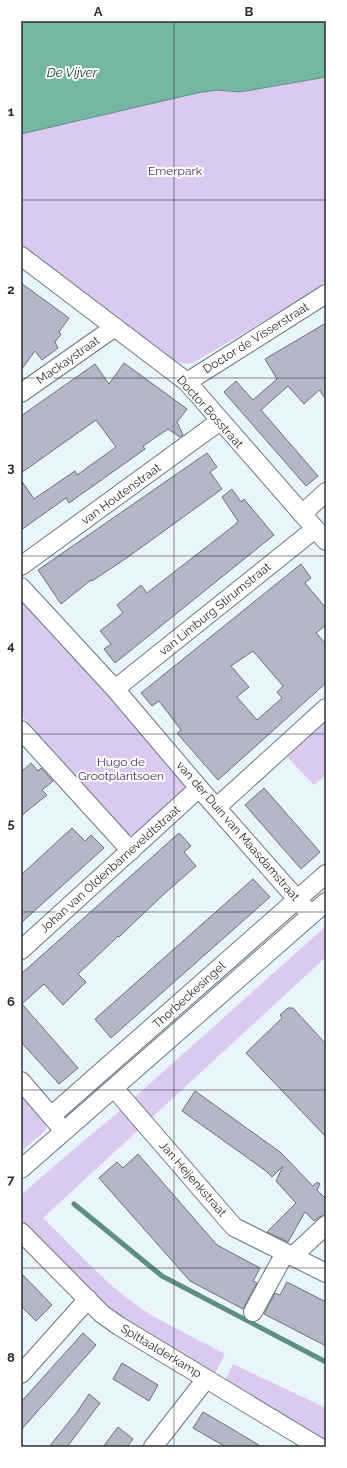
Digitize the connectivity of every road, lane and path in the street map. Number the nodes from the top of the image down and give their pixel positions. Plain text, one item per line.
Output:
1 (21, 256) edge
2 (326, 294) edge
3 (115, 327) junction
4 (187, 382) junction
5 (21, 393) edge
6 (220, 421) junction
7 (326, 492) edge
8 (302, 514) junction
9 (320, 535) edge
10 (21, 566) edge
11 (21, 587) edge
12 (115, 689) junction
13 (326, 708) edge
14 (23, 735) edge
15 (199, 788) junction
16 (217, 807) junction
17 (131, 851) junction
18 (326, 874) edge
19 (297, 900) junction
20 (321, 910) edge
21 (21, 950) edge
22 (21, 1081) edge
23 (114, 1088) junction
24 (51, 1116) junction
25 (65, 1131) junction
26 (21, 1168) edge
27 (326, 1226) edge
28 (21, 1232) edge
29 (289, 1255) junction
30 (326, 1273) edge
31 (88, 1299) junction
32 (254, 1312) dead end
33 (21, 1374) edge
34 (206, 1379) junction
35 (153, 1447) edge
36 (319, 1447) edge

1 - 3 street, Doctor Bosstraat
2 - 4 street, Doctor de Visserstraat
3 - 4 street, Doctor Bosstraat
3 - 5 street, Mackaystraat
4 - 6 street, Doctor Bosstraat
6 - 8 street, Doctor Bosstraat
6 - 10 street, van Houtenstraat
7 - 8 street
8 - 9 street, Doctor Bosstraat
9 - 12 street, van Limburg Stirumstraat
11 - 12 street, van der Duin van Maasdamstraat
12 - 15 street, van der Duin van Maasdamstraat
13 - 16 street
14 - 17 street
15 - 16 street, van der Duin van Maasdamstraat
15 - 17 street, Johan van Oldenbarneveldtstraat
16 - 19 street, van der Duin van Maasdamstraat
17 - 21 street, Johan van Oldenbarneveldtstraat
18 - 19 street, Thorbeckesingel
19 - 20 street, van der Duin van Maasdamstraat
19 - 24 street, Thorbeckesingel
20 - 23 street, Thorbeckesingel
22 - 24 street
23 - 25 street, Thorbeckesingel
23 - 29 street, Jan Heijenkstraat
24 - 25 street
25 - 26 street, Thorbeckesingel
27 - 29 street
28 - 31 street, Spittaalderkamp
29 - 30 street, Jan Heijenkstraat
29 - 32 street
31 - 33 street
31 - 34 street, Spittaalderkamp
34 - 35 street
34 - 36 street, Spittaalderkamp

